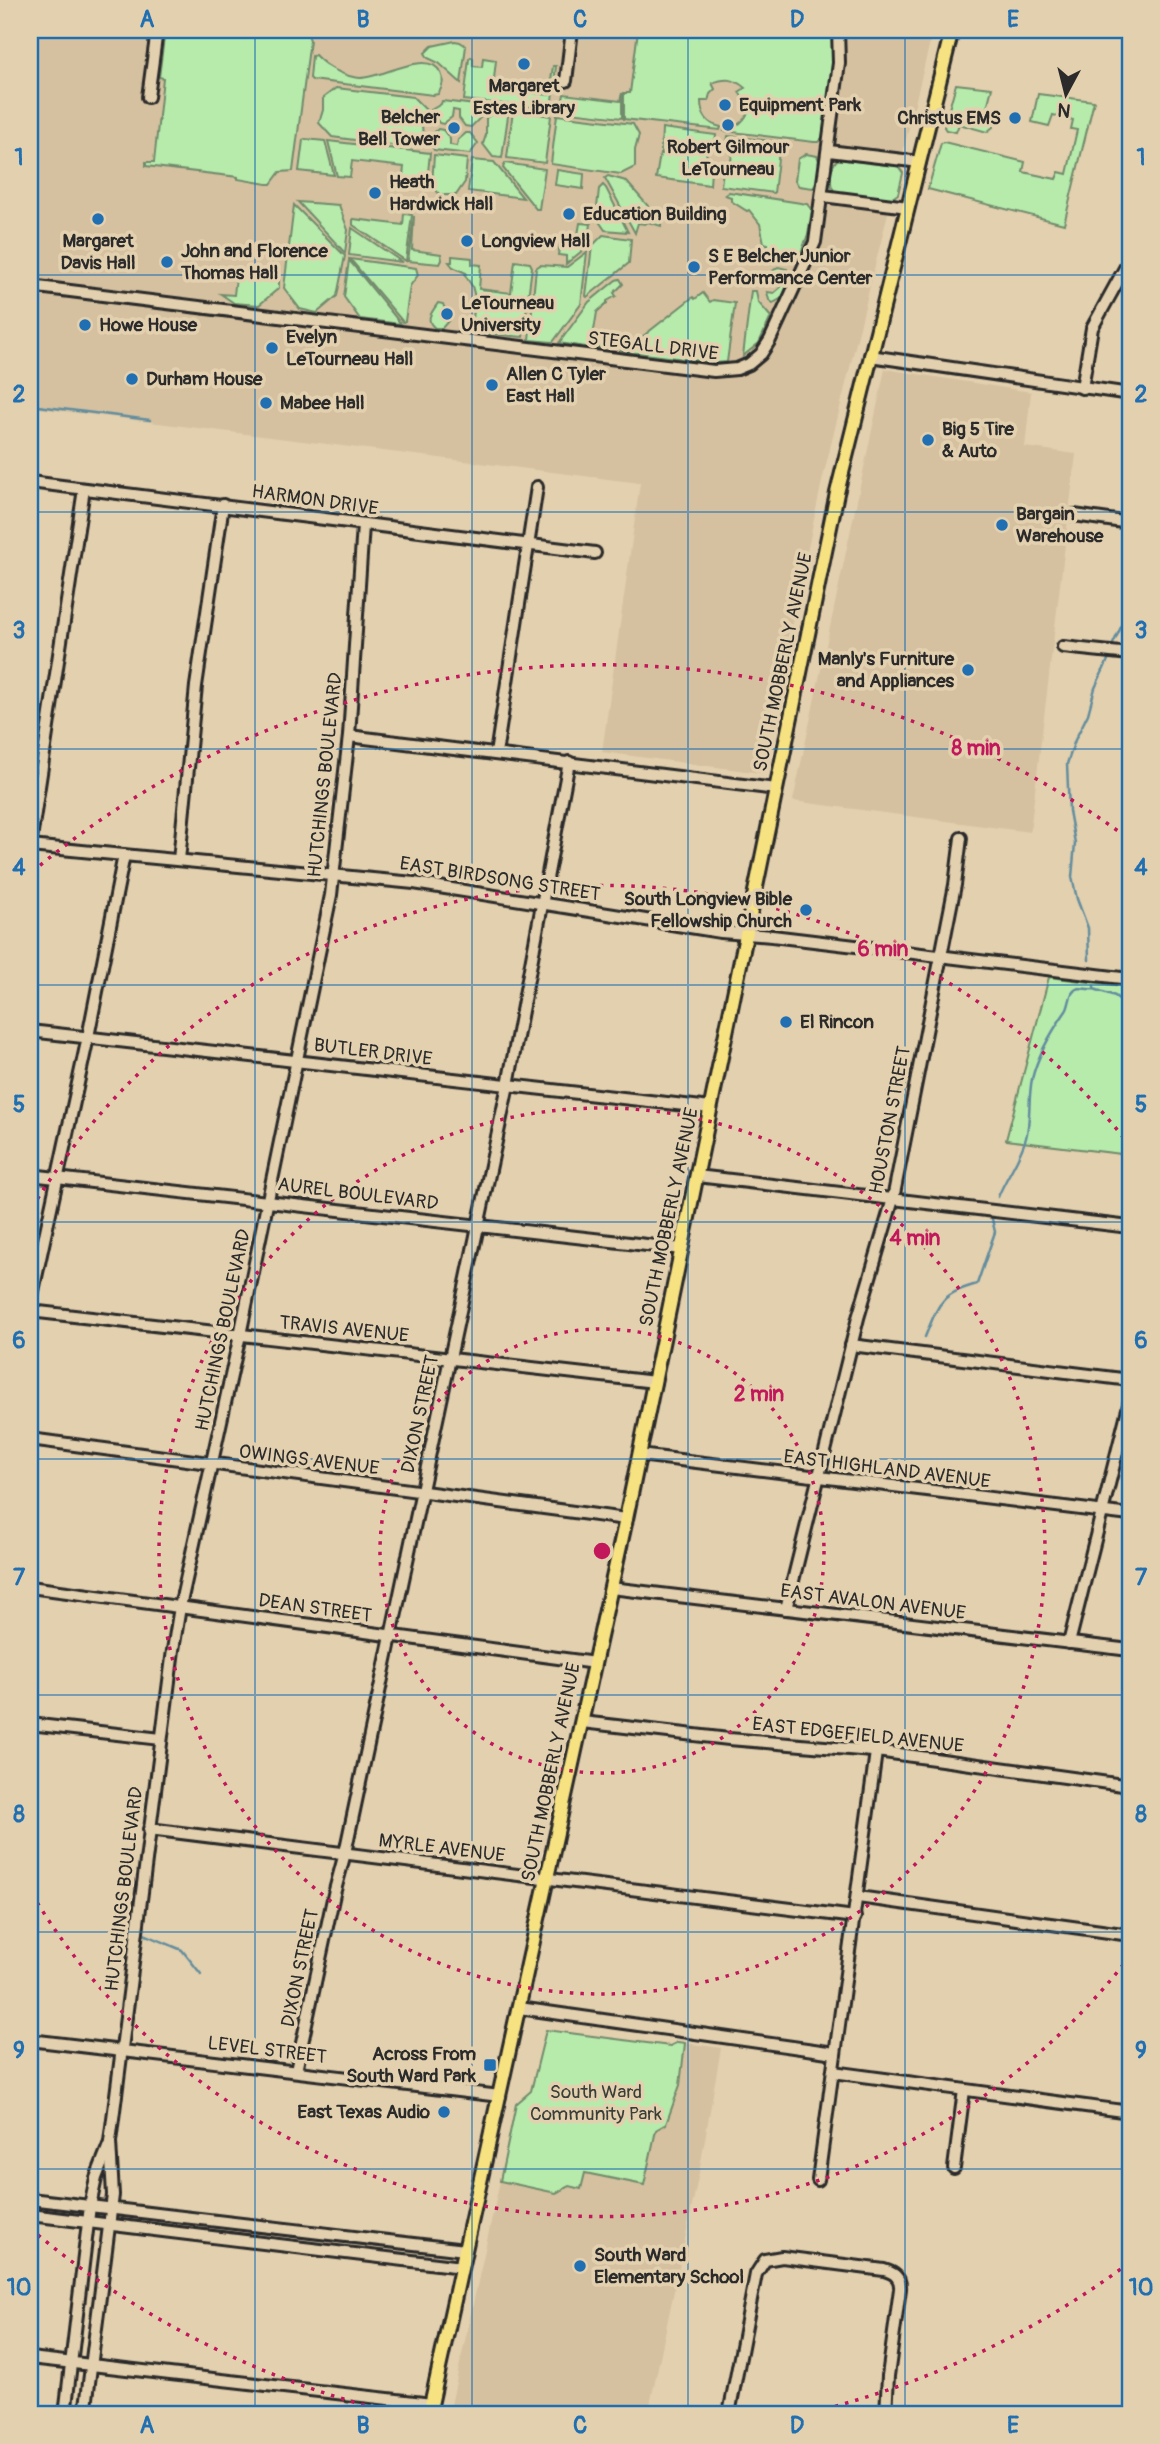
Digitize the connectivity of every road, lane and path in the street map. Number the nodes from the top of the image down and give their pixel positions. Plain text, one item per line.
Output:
1 (157, 30) edge
2 (572, 30) edge
3 (838, 30) edge
4 (952, 30) edge
5 (566, 81) dead end
6 (148, 97) dead end
7 (829, 150) junction
8 (920, 162) junction
9 (822, 196) junction
10 (908, 207) junction
11 (1130, 259) edge
12 (30, 286) edge
13 (870, 356) junction
14 (1082, 388) junction
15 (1130, 394) edge
16 (30, 482) edge
17 (537, 487) dead end
18 (83, 489) junction
19 (223, 505) junction
20 (1074, 515) dead end
21 (1130, 523) edge
22 (363, 525) junction
23 (529, 545) junction
24 (594, 553) dead end
25 (1063, 647) dead end
26 (1130, 654) edge
27 (349, 736) junction
28 (496, 754) junction
29 (569, 762) junction
30 (776, 789) junction
31 (961, 838) dead end
32 (30, 846) edge
33 (124, 855) junction
34 (178, 860) junction
35 (334, 875) junction
36 (543, 903) junction
37 (747, 934) junction
38 (940, 956) junction
39 (1130, 979) edge
40 (30, 1031) edge
41 (88, 1037) junction
42 (297, 1061) junction
43 (508, 1085) junction
44 (711, 1108) junction
45 (30, 1175) edge
46 (697, 1176) junction
47 (58, 1178) junction
48 (893, 1199) junction
49 (268, 1201) junction
50 (478, 1226) junction
51 (1130, 1227) edge
52 (682, 1249) junction
53 (30, 1305) edge
54 (30, 1311) edge
55 (240, 1335) junction
56 (851, 1345) junction
57 (450, 1359) junction
58 (1130, 1380) edge
59 (655, 1382) junction
60 (1130, 1401) edge
61 (30, 1439) edge
62 (639, 1455) junction
63 (212, 1464) junction
64 (819, 1478) junction
65 (421, 1492) junction
66 (1101, 1512) junction
67 (1130, 1515) edge
68 (626, 1519) junction
69 (30, 1587) edge
70 (611, 1588) junction
71 (180, 1606) junction
72 (786, 1609) junction
73 (390, 1636) junction
74 (1069, 1643) junction
75 (1130, 1650) edge
76 (595, 1663) junction
77 (582, 1722) junction
78 (30, 1724) edge
79 (161, 1739) junction
80 (876, 1752) junction
81 (1130, 1786) edge
82 (149, 1829) junction
83 (345, 1853) junction
84 (548, 1879) junction
85 (858, 1897) junction
86 (855, 1917) junction
87 (1130, 1935) edge
88 (519, 2007) junction
89 (30, 2040) edge
90 (121, 2050) junction
91 (835, 2053) junction
92 (296, 2071) junction
93 (833, 2072) junction
94 (964, 2090) junction
95 (500, 2096) junction
96 (1130, 2112) edge
97 (110, 2142) junction
98 (954, 2168) dead end
99 (818, 2180) dead end
100 (30, 2199) edge
101 (90, 2206) junction
102 (111, 2208) junction
103 (30, 2215) edge
104 (88, 2222) junction
105 (109, 2224) junction
106 (466, 2250) junction
107 (462, 2267) junction
108 (30, 2358) edge
109 (72, 2363) junction
110 (91, 2365) junction
111 (431, 2409) edge
112 (65, 2414) edge
113 (85, 2414) edge
114 (729, 2414) edge
115 (886, 2414) edge

1 - 6 street
2 - 5 street
3 - 7 street, STEGALL DRIVE
4 - 8 main road, SOUTH MOBBERLY AVENUE
7 - 8 street
7 - 9 street, STEGALL DRIVE
8 - 10 main road, SOUTH MOBBERLY AVENUE
9 - 10 street
9 - 12 street, STEGALL DRIVE
10 - 13 main road, SOUTH MOBBERLY AVENUE
11 - 14 street
13 - 14 street
13 - 30 main road, SOUTH MOBBERLY AVENUE
14 - 15 street
16 - 18 street, HARMON DRIVE
17 - 23 street
18 - 19 street, HARMON DRIVE
18 - 32 street
19 - 22 street, HARMON DRIVE
19 - 34 street
20 - 21 street
22 - 23 street, HARMON DRIVE
22 - 27 street, HUTCHINGS BOULEVARD
23 - 24 street, HARMON DRIVE
23 - 28 street
25 - 26 street
27 - 28 street
27 - 35 street, HUTCHINGS BOULEVARD
28 - 29 street
29 - 30 street
29 - 36 street, DIXON STREET
30 - 37 main road, SOUTH MOBBERLY AVENUE
31 - 38 street, HOUSTON STREET
32 - 33 street, EAST BIRDSONG STREET
33 - 34 street, EAST BIRDSONG STREET
33 - 41 street
34 - 35 street, EAST BIRDSONG STREET
35 - 36 street, EAST BIRDSONG STREET
35 - 42 street, HUTCHINGS BOULEVARD
36 - 37 street, EAST BIRDSONG STREET
36 - 43 street, DIXON STREET
37 - 38 street, EAST BIRDSONG STREET
37 - 44 main road, SOUTH MOBBERLY AVENUE
38 - 39 street, EAST BIRDSONG STREET
38 - 48 street, HOUSTON STREET
40 - 41 street, BUTLER DRIVE
41 - 42 street, BUTLER DRIVE
41 - 47 street
42 - 43 street, BUTLER DRIVE
42 - 49 street, HUTCHINGS BOULEVARD
43 - 44 street, BUTLER DRIVE
43 - 50 street, DIXON STREET
44 - 46 main road, SOUTH MOBBERLY AVENUE
45 - 47 street, AUREL BOULEVARD
46 - 48 street
46 - 52 main road, SOUTH MOBBERLY AVENUE
47 - 49 street, AUREL BOULEVARD
47 - 53 street
48 - 51 street
48 - 56 street, HOUSTON STREET
49 - 50 street, AUREL BOULEVARD
49 - 55 street, HUTCHINGS BOULEVARD
50 - 52 street, AUREL BOULEVARD
50 - 57 street, DIXON STREET
52 - 59 main road, SOUTH MOBBERLY AVENUE
54 - 55 street, TRAVIS AVENUE
55 - 57 street, TRAVIS AVENUE
55 - 63 street, HUTCHINGS BOULEVARD
56 - 58 street
56 - 64 street, HOUSTON STREET
57 - 59 street, TRAVIS AVENUE
57 - 65 street, DIXON STREET
59 - 62 main road, SOUTH MOBBERLY AVENUE
60 - 66 street
61 - 63 street, OWINGS AVENUE
62 - 64 street, EAST HIGHLAND AVENUE
62 - 68 main road, SOUTH MOBBERLY AVENUE
63 - 65 street, OWINGS AVENUE
63 - 71 street, HUTCHINGS BOULEVARD
64 - 66 street, EAST HIGHLAND AVENUE
64 - 72 street, HOUSTON STREET
65 - 68 street, OWINGS AVENUE
65 - 73 street, DIXON STREET
66 - 67 street, EAST HIGHLAND AVENUE
66 - 74 street
68 - 70 main road, SOUTH MOBBERLY AVENUE
69 - 71 street, DEAN STREET
70 - 72 street, EAST AVALON AVENUE
70 - 76 main road, SOUTH MOBBERLY AVENUE
71 - 73 street, DEAN STREET
71 - 79 street, HUTCHINGS BOULEVARD
72 - 74 street, EAST AVALON AVENUE
73 - 76 street, DEAN STREET
73 - 83 street, DIXON STREET
74 - 75 street, EAST AVALON AVENUE
76 - 77 main road, SOUTH MOBBERLY AVENUE
77 - 80 street, EAST EDGEFIELD AVENUE
77 - 84 main road, SOUTH MOBBERLY AVENUE
78 - 79 street
79 - 82 street, HUTCHINGS BOULEVARD
80 - 81 street, EAST EDGEFIELD AVENUE
80 - 85 street
82 - 83 street, MYRLE AVENUE
82 - 90 street, HUTCHINGS BOULEVARD
83 - 84 street, MYRLE AVENUE
83 - 92 street, DIXON STREET
84 - 86 street, MYRLE AVENUE
84 - 88 main road, SOUTH MOBBERLY AVENUE
85 - 86 street
85 - 87 street
86 - 91 street
88 - 91 street
88 - 95 main road, SOUTH MOBBERLY AVENUE
89 - 90 street, LEVEL STREET
90 - 92 street, LEVEL STREET
90 - 97 street, HUTCHINGS BOULEVARD
91 - 93 street
92 - 95 street, LEVEL STREET
93 - 94 street
93 - 99 street
94 - 96 street
94 - 98 street
95 - 106 main road, SOUTH MOBBERLY AVENUE
97 - 101 street, HUTCHINGS BOULEVARD
97 - 102 street, HUTCHINGS BOULEVARD
100 - 101 street
101 - 102 street
101 - 104 street, HUTCHINGS BOULEVARD
102 - 105 street, HUTCHINGS BOULEVARD
102 - 106 street
103 - 104 street
104 - 105 street
104 - 109 street, HUTCHINGS BOULEVARD
105 - 107 street
105 - 110 street, HUTCHINGS BOULEVARD
106 - 107 main road, SOUTH MOBBERLY AVENUE
107 - 111 main road, SOUTH MOBBERLY AVENUE
108 - 109 street
109 - 110 street
109 - 112 street, HUTCHINGS BOULEVARD
110 - 111 street
110 - 113 street, HUTCHINGS BOULEVARD
114 - 115 street

